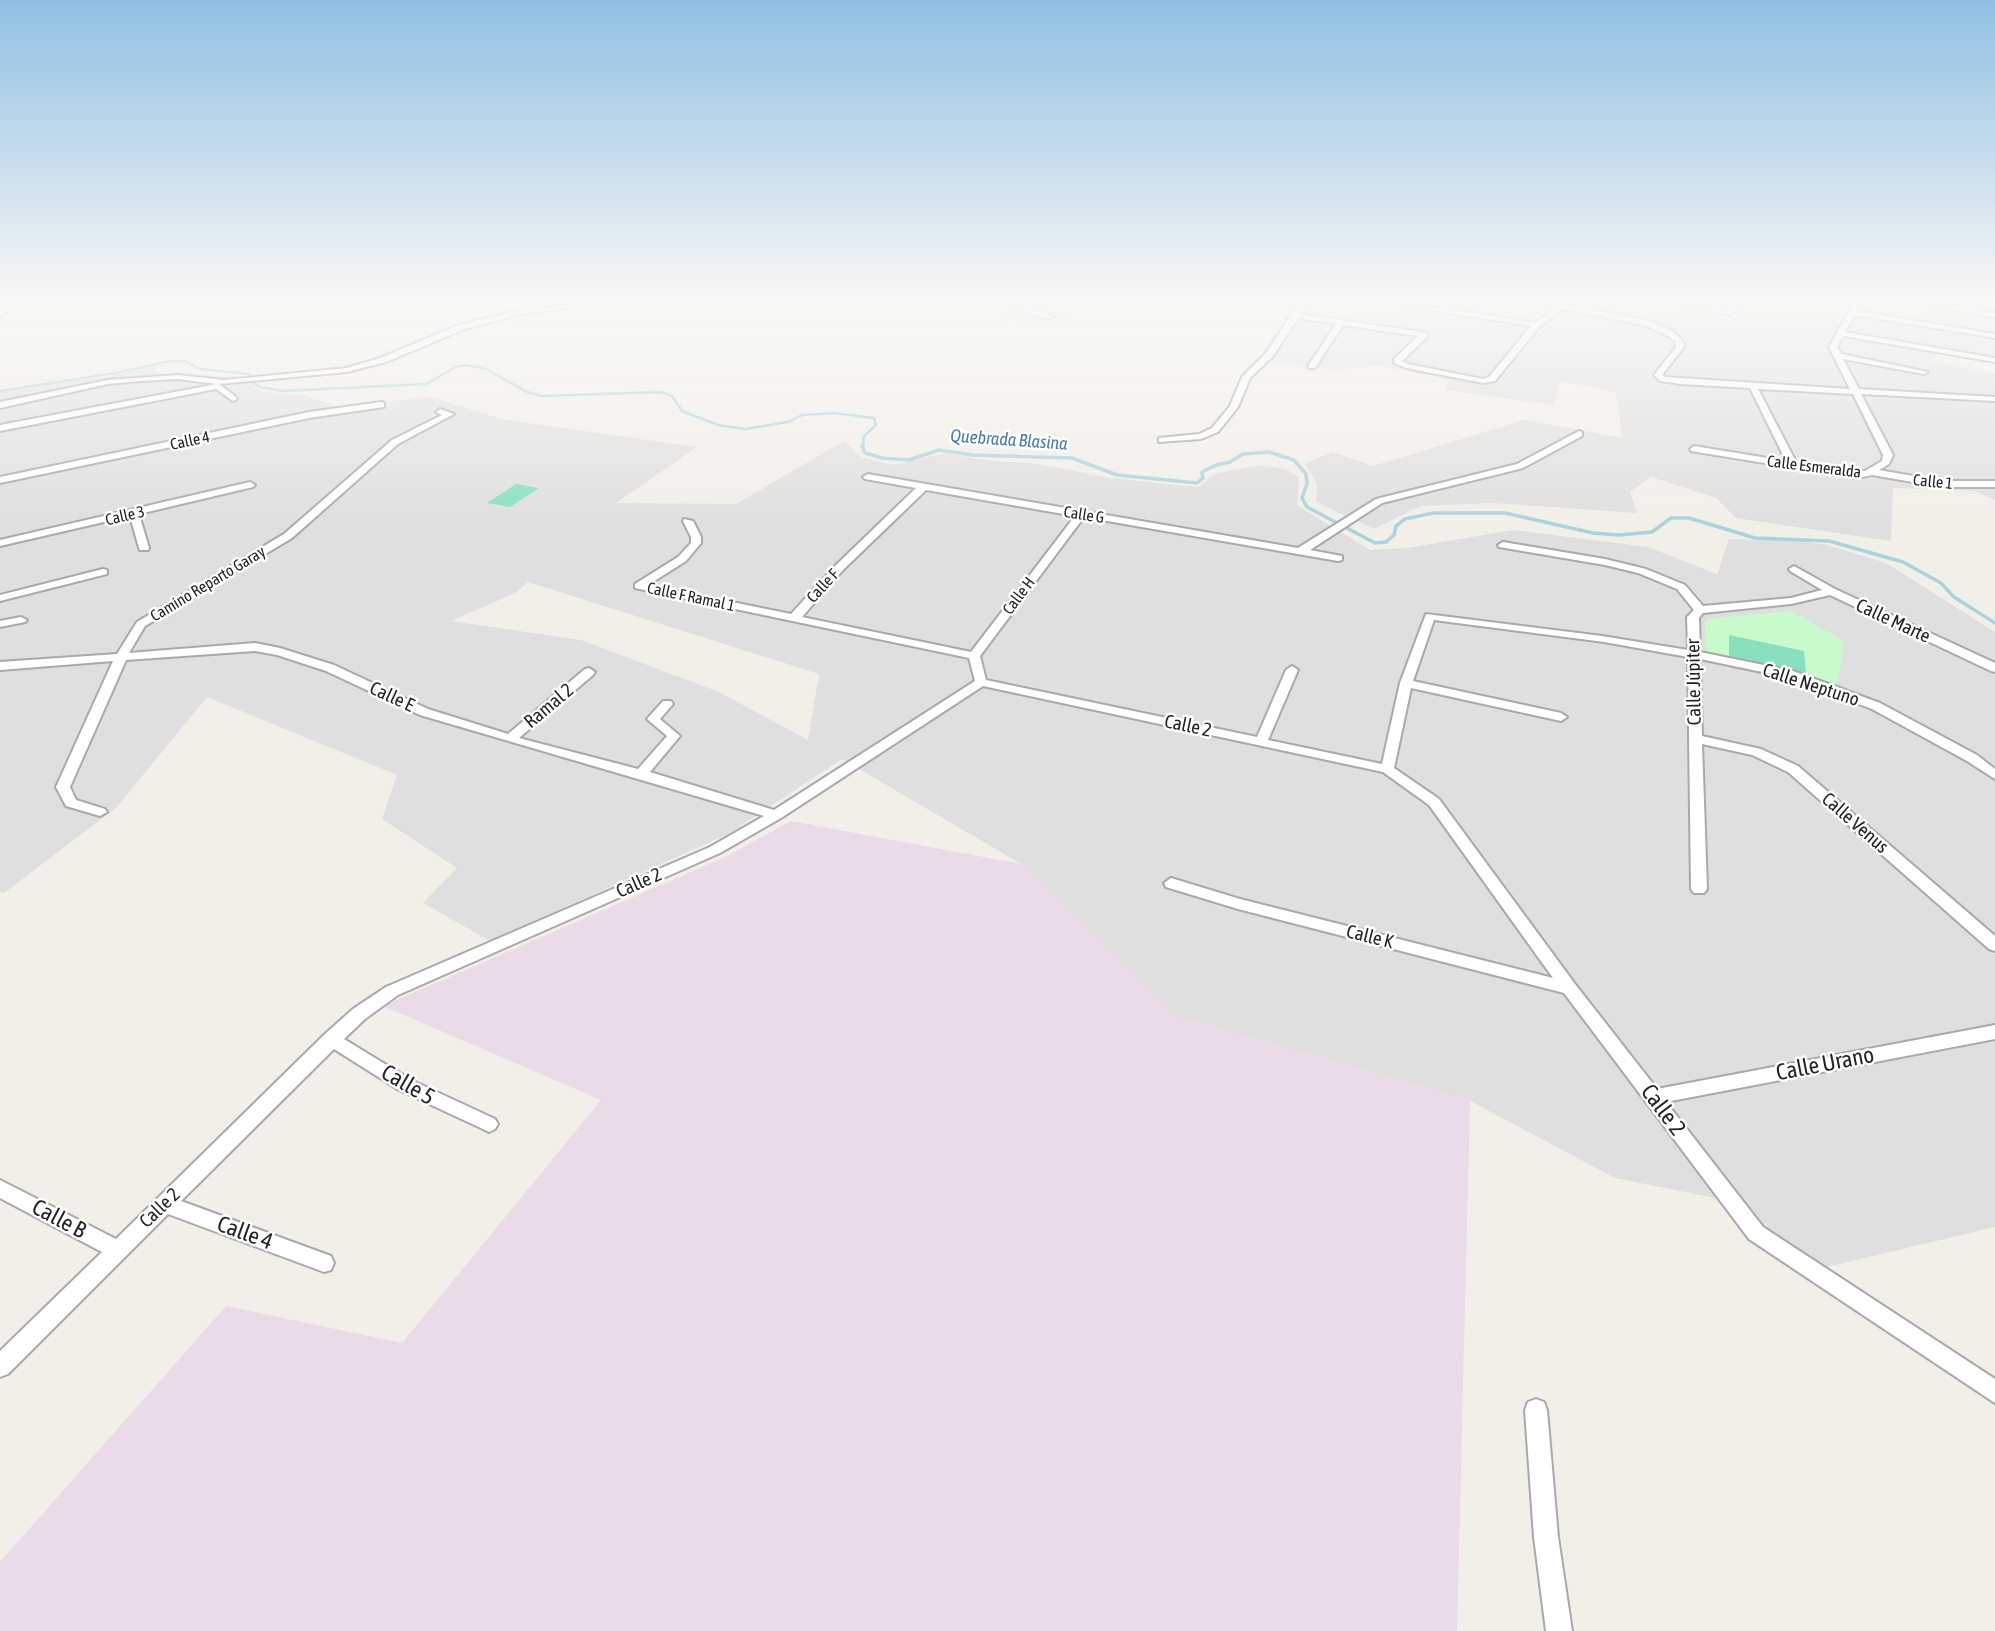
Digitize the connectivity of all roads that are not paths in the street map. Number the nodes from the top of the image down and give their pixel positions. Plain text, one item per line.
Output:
1 (301, 374) edge
2 (1250, 374) edge
3 (1448, 374) edge
4 (1496, 374) edge
5 (1659, 374) edge
6 (1846, 374) edge
7 (221, 384) junction
8 (1754, 386) junction
9 (1855, 392) junction
10 (233, 399) dead end
11 (1995, 399) edge
12 (0, 405) edge
13 (381, 405) dead end
14 (440, 412) dead end
15 (0, 428) edge
16 (1579, 434) dead end
17 (1162, 440) dead end
18 (1694, 449) dead end
19 (1790, 460) dead end
20 (1872, 472) junction
21 (868, 477) dead end
22 (0, 480) edge
23 (1995, 484) edge
24 (250, 485) dead end
25 (923, 487) junction
26 (134, 514) junction
27 (1081, 515) junction
28 (688, 521) dead end
29 (0, 543) edge
30 (1503, 545) dead end
31 (144, 548) dead end
32 (1301, 551) junction
33 (1338, 558) dead end
34 (1794, 569) dead end
35 (103, 572) dead end
36 (1831, 591) junction
37 (0, 598) edge
38 (1700, 610) junction
39 (795, 617) junction
40 (21, 620) dead end
41 (0, 624) edge
42 (1693, 654) junction
43 (974, 656) junction
44 (121, 657) junction
45 (0, 666) edge
46 (1995, 668) edge
47 (1292, 670) dead end
48 (589, 672) dead end
49 (981, 682) junction
50 (1406, 683) junction
51 (667, 704) dead end
52 (1562, 717) dead end
53 (1695, 738) junction
54 (510, 739) junction
55 (1261, 742) junction
56 (1387, 769) junction
57 (641, 774) junction
58 (1995, 775) edge
59 (100, 813) dead end
60 (776, 815) junction
61 (1171, 883) dead end
62 (1699, 889) dead end
63 (1995, 945) edge
64 (1569, 988) junction
65 (1995, 1032) edge
66 (331, 1039) junction
67 (1654, 1097) junction
68 (489, 1124) dead end
69 (0, 1188) edge
70 (165, 1204) junction
71 (118, 1250) junction
72 (324, 1263) dead end
73 (0, 1366) edge
74 (1995, 1392) edge
75 (1536, 1410) dead end
76 (1559, 1631) edge

1 - 7 street
2 - 17 street
3 - 4 street
5 - 8 street
6 - 9 street, Calle Esmeralda
7 - 10 street
7 - 12 street
7 - 15 street
8 - 9 street
8 - 19 street
9 - 11 street
9 - 20 street, Calle Esmeralda
13 - 22 street, Calle 4
14 - 44 street, Camino Reparto Garay
16 - 32 street
18 - 20 street, Calle Esmeralda
20 - 23 street, Calle 1
21 - 25 street, Calle G
24 - 26 street, Calle 3
25 - 27 street, Calle G
25 - 39 street, Calle F
26 - 29 street, Calle 3
26 - 31 street
27 - 32 street, Calle G
27 - 43 street, Calle H
28 - 39 street, Calle F Ramal 1
30 - 38 street
32 - 33 street, Calle G
34 - 36 street, Calle Marte
35 - 37 street
36 - 38 street, Calle Júpiter
36 - 46 street, Calle Marte
38 - 42 street, Calle Júpiter
39 - 43 street, Calle F
40 - 41 street
42 - 50 street, Calle Neptuno
42 - 53 street, Calle Júpiter
42 - 58 street, Calle Neptuno
43 - 49 street
44 - 45 street, Calle E
44 - 54 street, Calle E
44 - 59 street, Camino Reparto Garay
47 - 55 street
48 - 54 street, Ramal 2
49 - 55 street, Calle 2
49 - 60 street, Calle 2
50 - 52 street
50 - 56 street
51 - 57 street
53 - 62 street, Calle Júpiter
53 - 63 street, Calle Venus
54 - 57 street, Calle E
55 - 56 street, Calle 2
56 - 64 street, Calle 2
57 - 60 street, Calle E
60 - 66 street, Calle 2
61 - 64 street, Calle K
64 - 67 street, Calle 2
65 - 67 street, Calle Urano
66 - 68 street, Calle 5
66 - 70 street, Calle 2
67 - 74 street, Calle 2
69 - 71 street, Calle B
70 - 71 street, Calle 2
70 - 72 street, Calle 4
71 - 73 street, Calle 2
75 - 76 street

